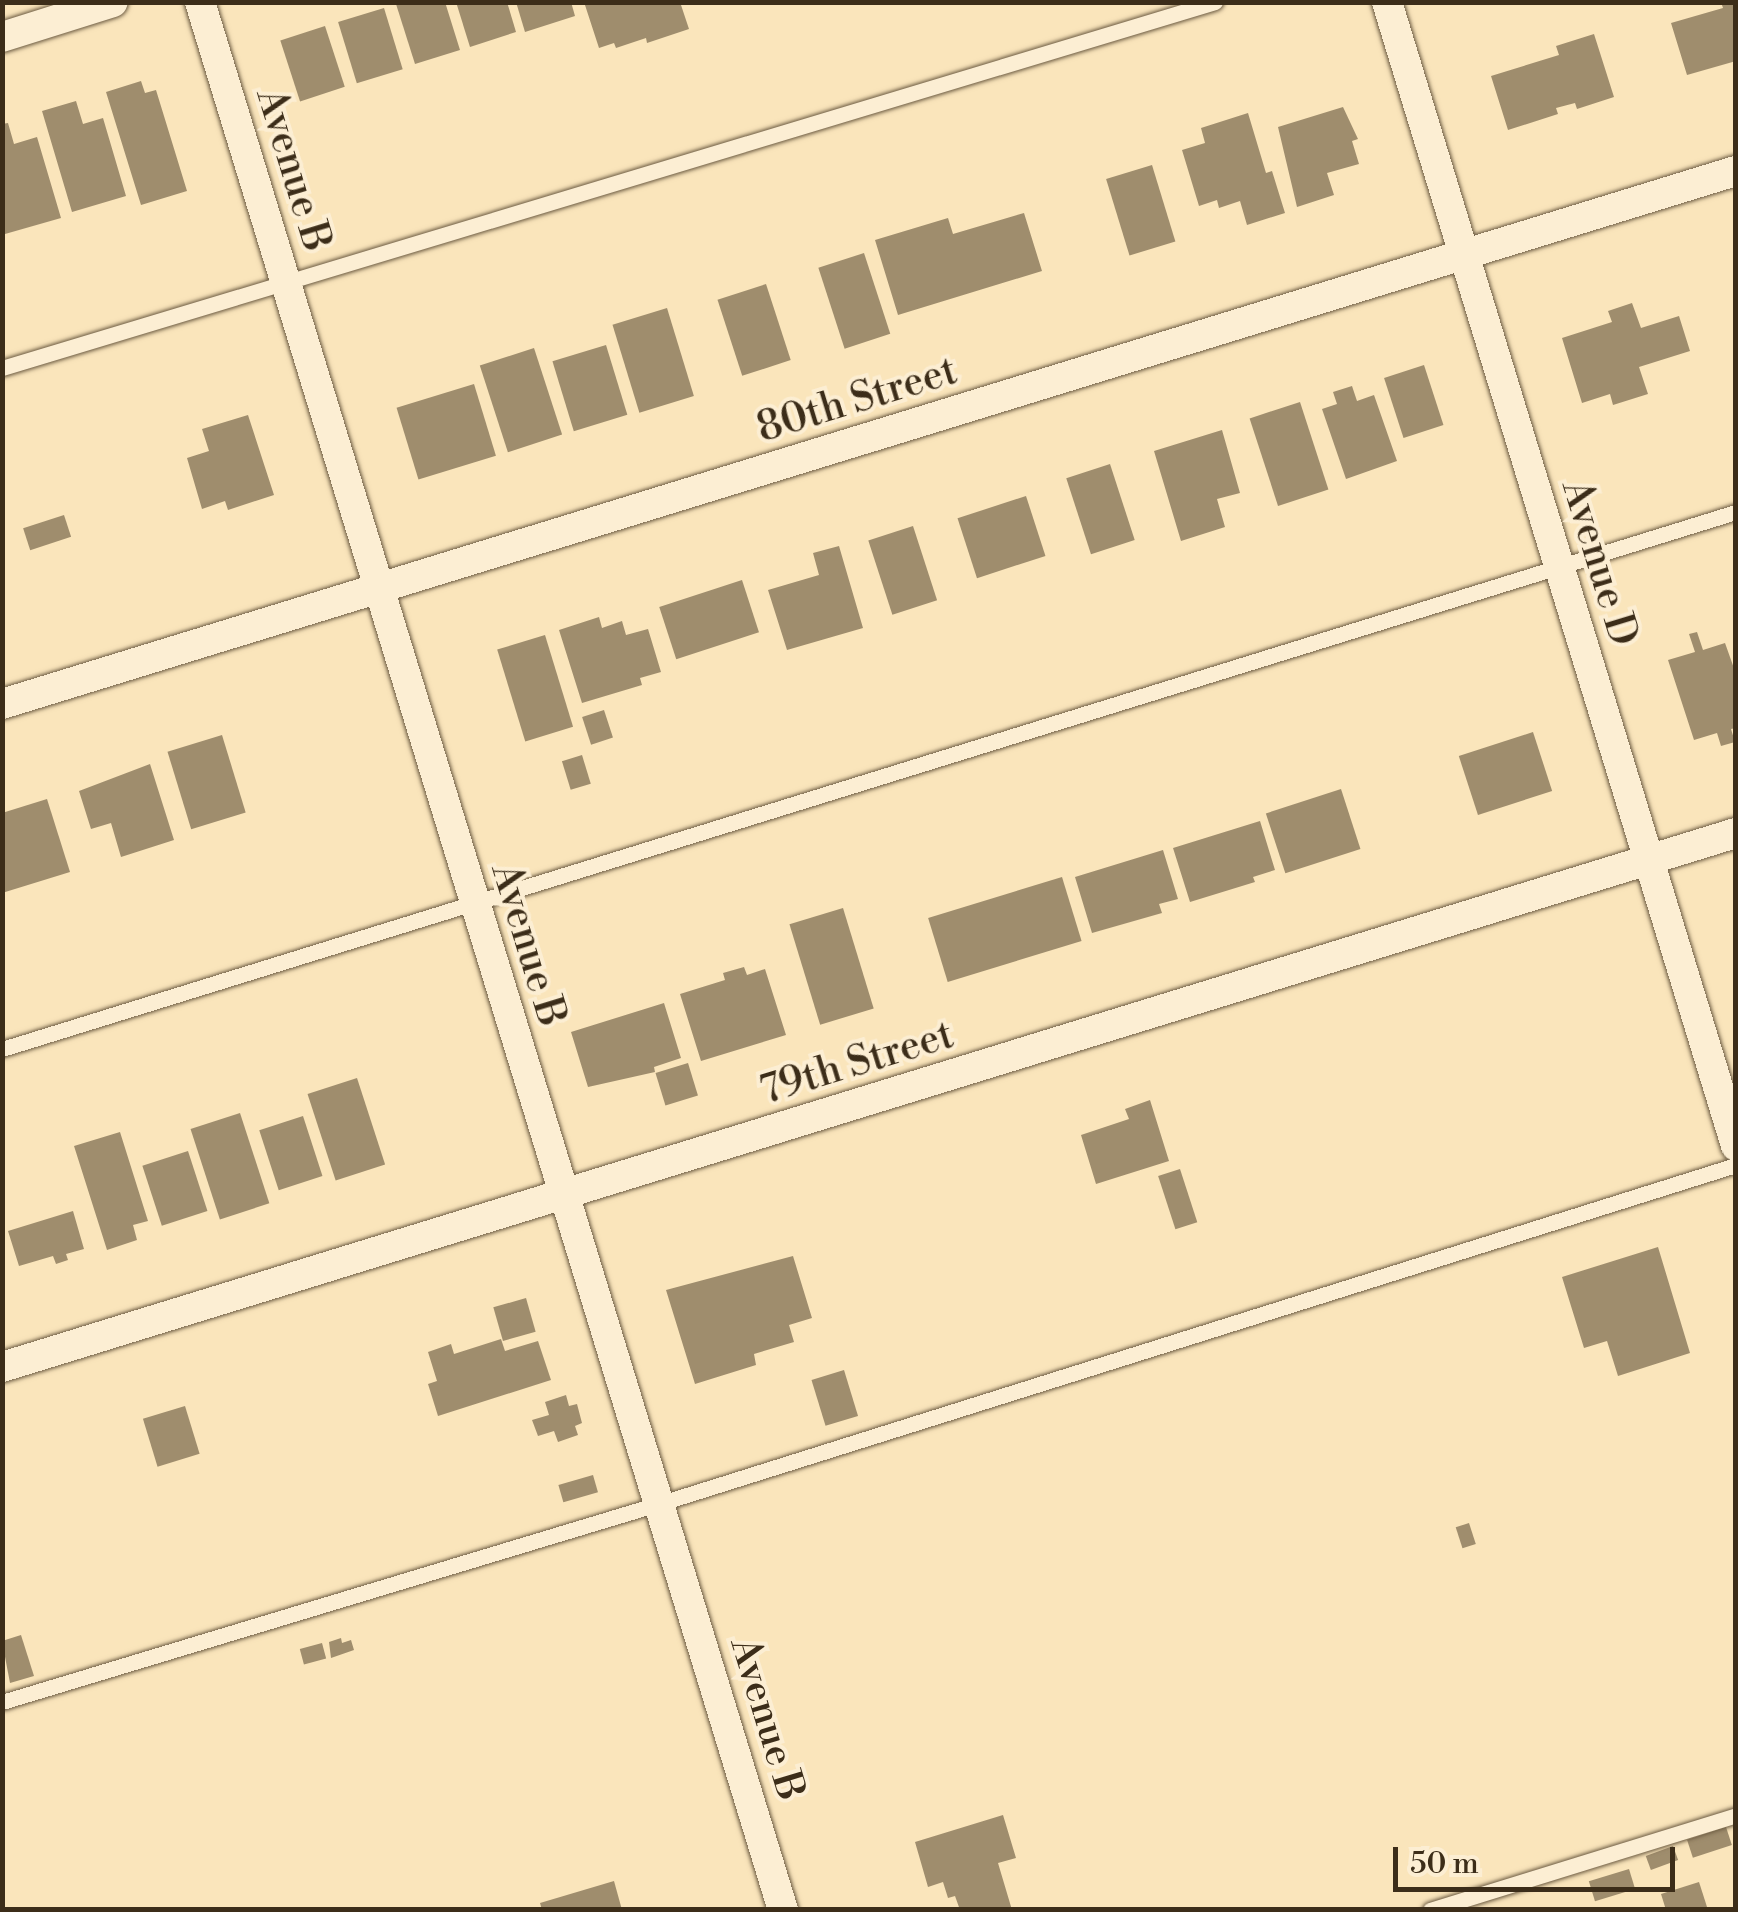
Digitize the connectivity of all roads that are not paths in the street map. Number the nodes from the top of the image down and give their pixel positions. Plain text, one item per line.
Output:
1 (114, 2) edge
2 (200, 2) edge
3 (1215, 2) edge
4 (1387, 2) edge
5 (2, 37) edge
6 (1736, 171) edge
7 (1464, 254) junction
8 (286, 284) junction
9 (2, 368) edge
10 (1736, 512) edge
11 (1558, 566) junction
12 (378, 589) junction
13 (2, 704) edge
14 (1736, 833) edge
15 (1646, 860) junction
16 (474, 904) junction
17 (2, 1049) edge
18 (1736, 1146) edge
19 (1736, 1165) edge
20 (563, 1196) junction
21 (2, 1368) edge
22 (658, 1504) junction
23 (2, 1702) edge
24 (1736, 1814) edge
25 (783, 1910) edge
26 (1430, 1910) edge

1 - 5 street
2 - 8 street, Avenue B
3 - 8 lane
4 - 7 street, Avenue D
6 - 7 street, 80th Street
7 - 11 street, Avenue D
7 - 12 street, 80th Street
8 - 9 lane
8 - 12 street, Avenue B
10 - 11 lane
11 - 15 street, Avenue D
11 - 16 lane
12 - 13 street, 80th Street
12 - 16 street, Avenue B
14 - 15 street, 79th Street
15 - 18 street, Avenue D
15 - 20 street, 79th Street
16 - 17 lane
16 - 20 street, Avenue B
19 - 22 lane
20 - 21 street, 79th Street
20 - 22 street, Avenue B
22 - 23 lane
22 - 25 street, Avenue B
24 - 26 lane

